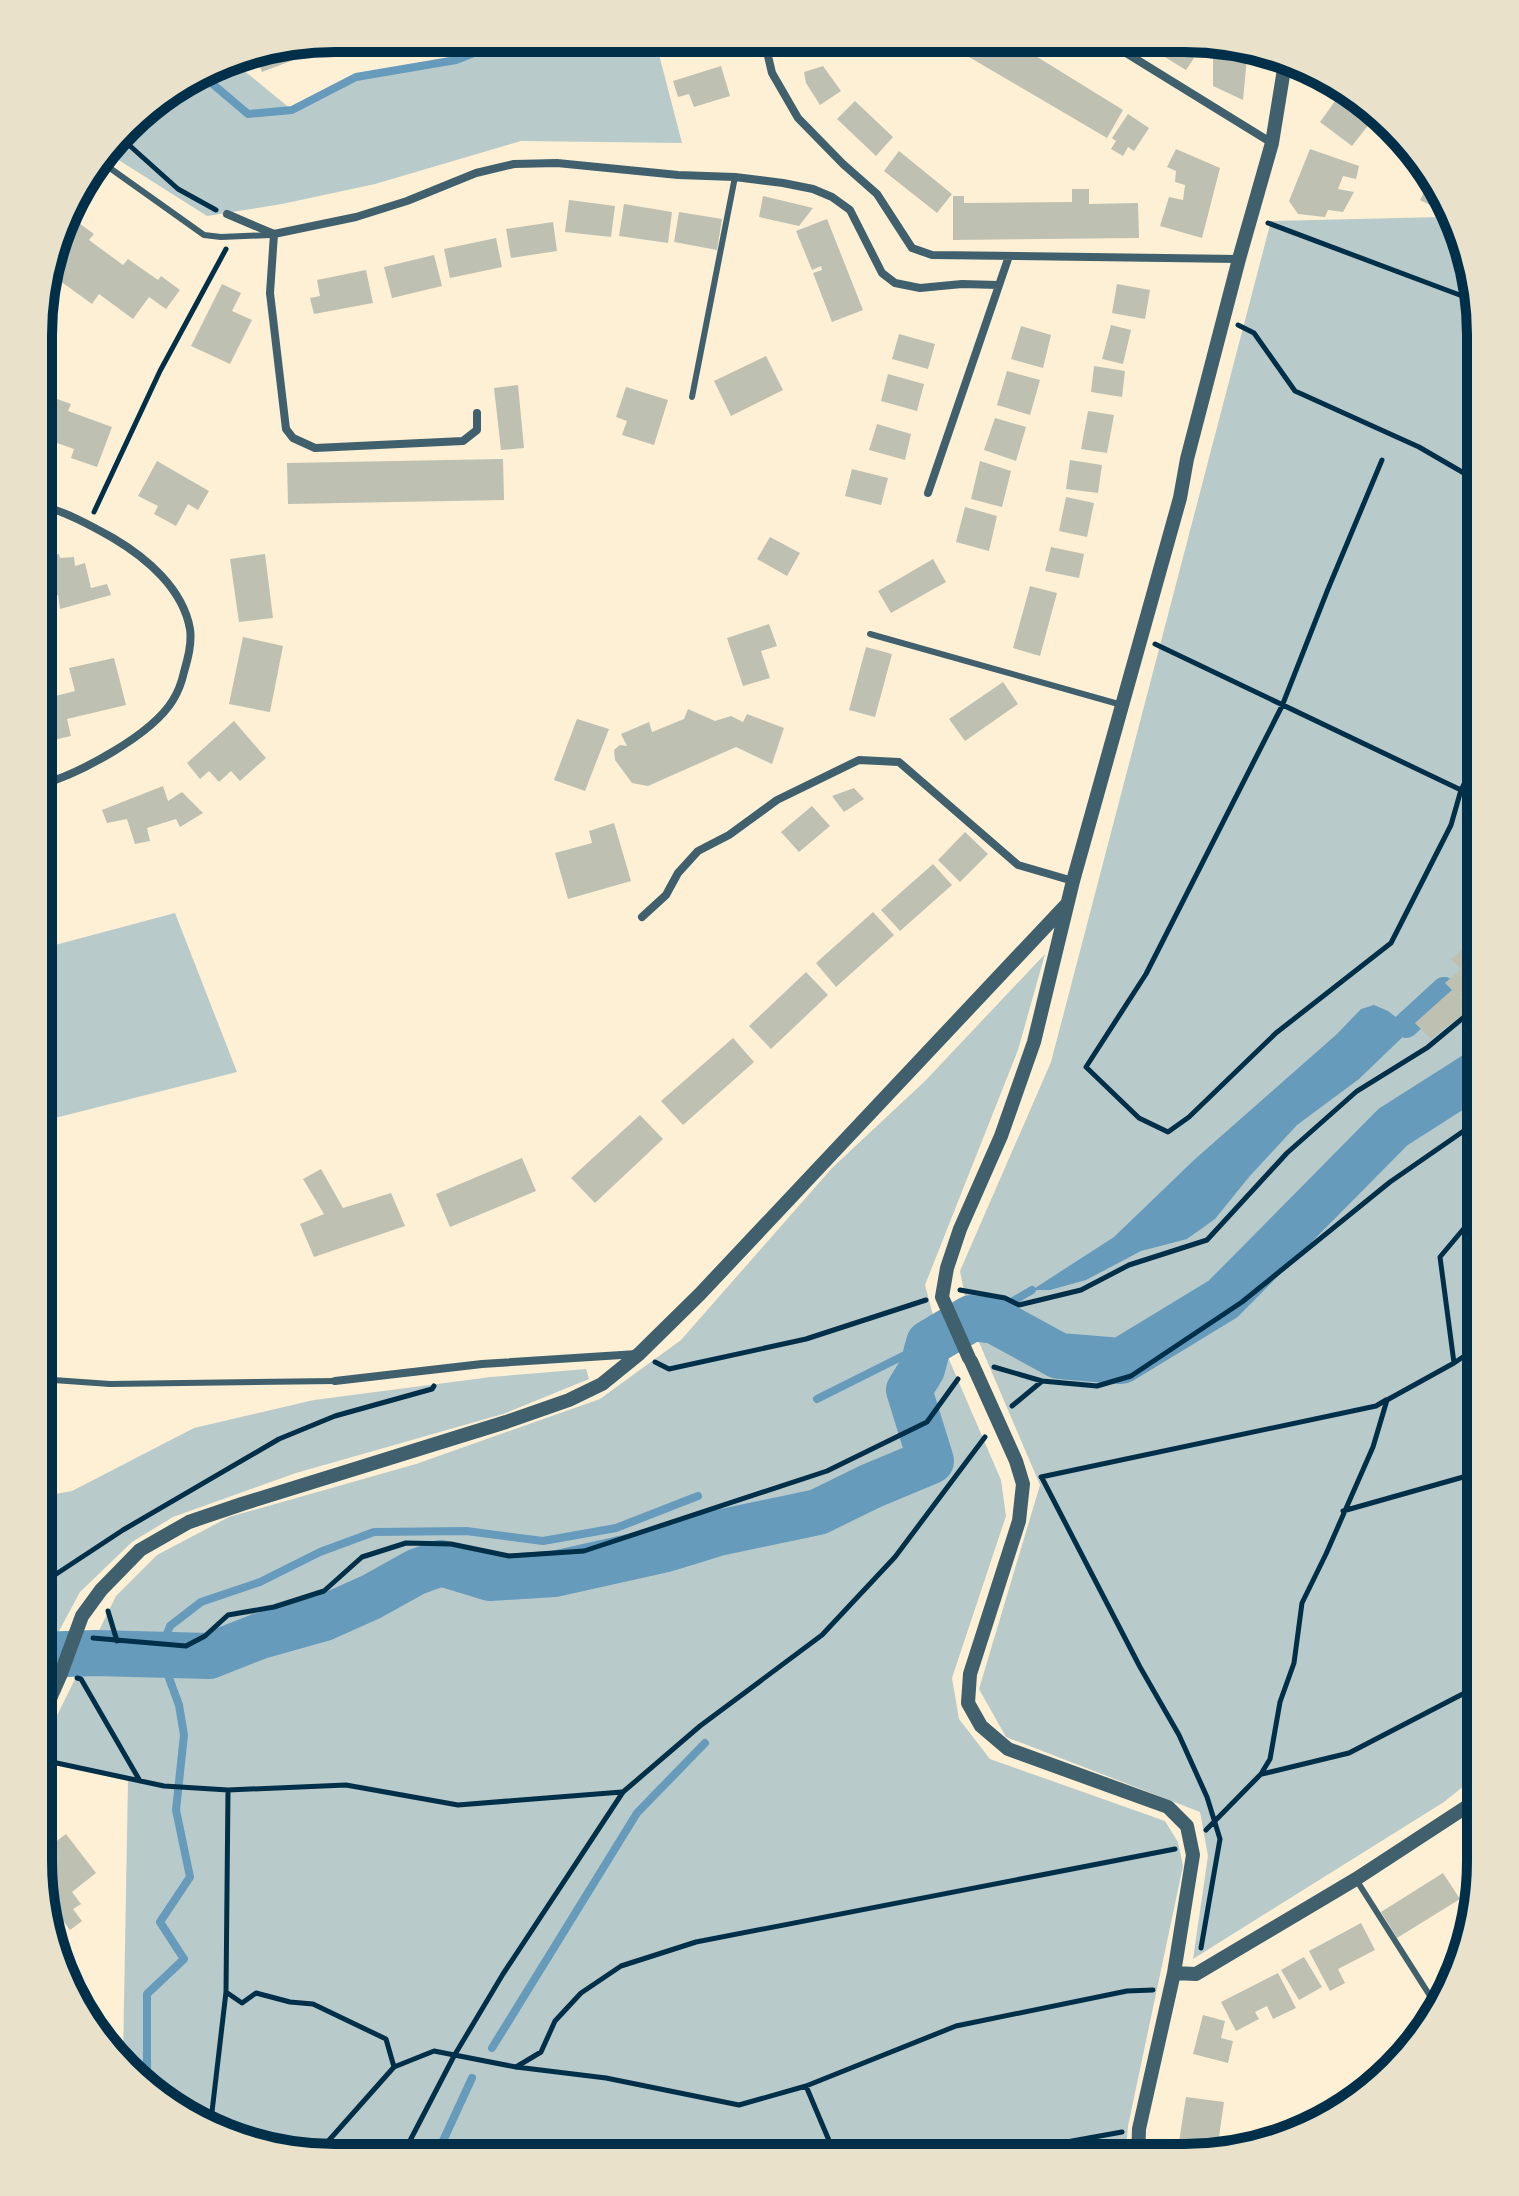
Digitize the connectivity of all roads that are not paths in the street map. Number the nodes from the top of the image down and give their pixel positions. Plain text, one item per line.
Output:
1 (767, 52) edge
2 (1125, 52) edge
3 (1284, 71) edge
4 (1272, 143) junction
5 (108, 166) edge
6 (735, 177) junction
7 (227, 214) road end
8 (274, 234) junction
9 (1009, 256) junction
10 (1239, 259) junction
11 (998, 285) junction
12 (692, 397) dead end
13 (477, 413) dead end
14 (928, 493) dead end
15 (52, 510) edge
16 (870, 634) dead end
17 (1122, 705) junction
18 (52, 780) edge
19 (1073, 881) junction
20 (1067, 904) junction
21 (642, 917) dead end
22 (639, 1354) junction
23 (52, 1380) edge
24 (335, 1381) joint
25 (52, 1694) edge
26 (1466, 1807) edge
27 (1356, 1879) junction
28 (1174, 1973) junction
29 (1431, 1998) edge
30 (1138, 2144) edge

1 - 9 street
2 - 4 street
3 - 4 street
4 - 10 street
5 - 8 lane
6 - 8 street
6 - 11 street
6 - 12 lane
7 - 8 street
8 - 13 street
9 - 10 street
9 - 11 street
10 - 17 street
11 - 14 street
15 - 18 street
16 - 17 lane
17 - 19 street
19 - 20 street
19 - 21 street
20 - 22 street
20 - 28 street
22 - 24 street
22 - 25 street
23 - 24 lane
26 - 27 street
27 - 28 street
27 - 29 lane
28 - 30 street

